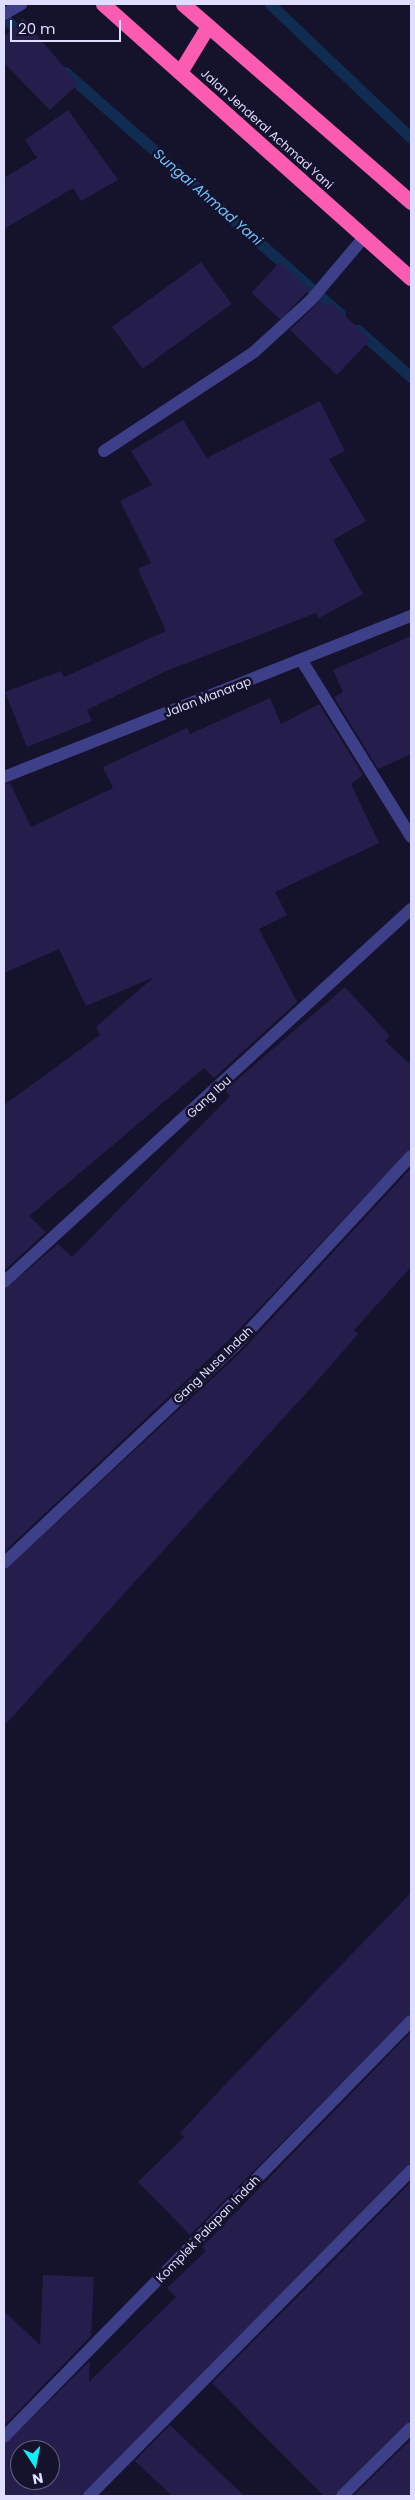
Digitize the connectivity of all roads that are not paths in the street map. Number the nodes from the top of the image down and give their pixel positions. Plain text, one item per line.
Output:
1 (21, 4) edge
2 (103, 4) edge
3 (183, 4) edge
4 (4, 14) edge
5 (208, 26) junction
6 (180, 72) junction
7 (411, 202) edge
8 (364, 236) junction
9 (411, 278) edge
10 (104, 451) dead end
11 (411, 616) edge
12 (302, 660) junction
13 (4, 777) edge
14 (411, 836) edge
15 (411, 909) edge
16 (411, 1156) edge
17 (4, 1282) edge
18 (4, 1563) edge
19 (411, 2021) edge
20 (411, 2172) edge
21 (411, 2428) edge
22 (4, 2437) edge
23 (89, 2496) edge
24 (342, 2496) edge

1 - 4 street
2 - 6 highway, Jalan Jenderal Achmad Yani
3 - 5 highway
5 - 6 highway
5 - 7 highway
6 - 8 highway, Jalan Jenderal Achmad Yani
8 - 9 highway, Jalan Jenderal Achmad Yani
8 - 10 street
11 - 12 street, Jalan Manarap
12 - 13 street, Jalan Manarap
12 - 14 street
15 - 17 street, Gang Ibu
16 - 18 street, Gang Nusa Indah
19 - 22 street, Komplek Palapan Indah
20 - 23 street
21 - 24 street

